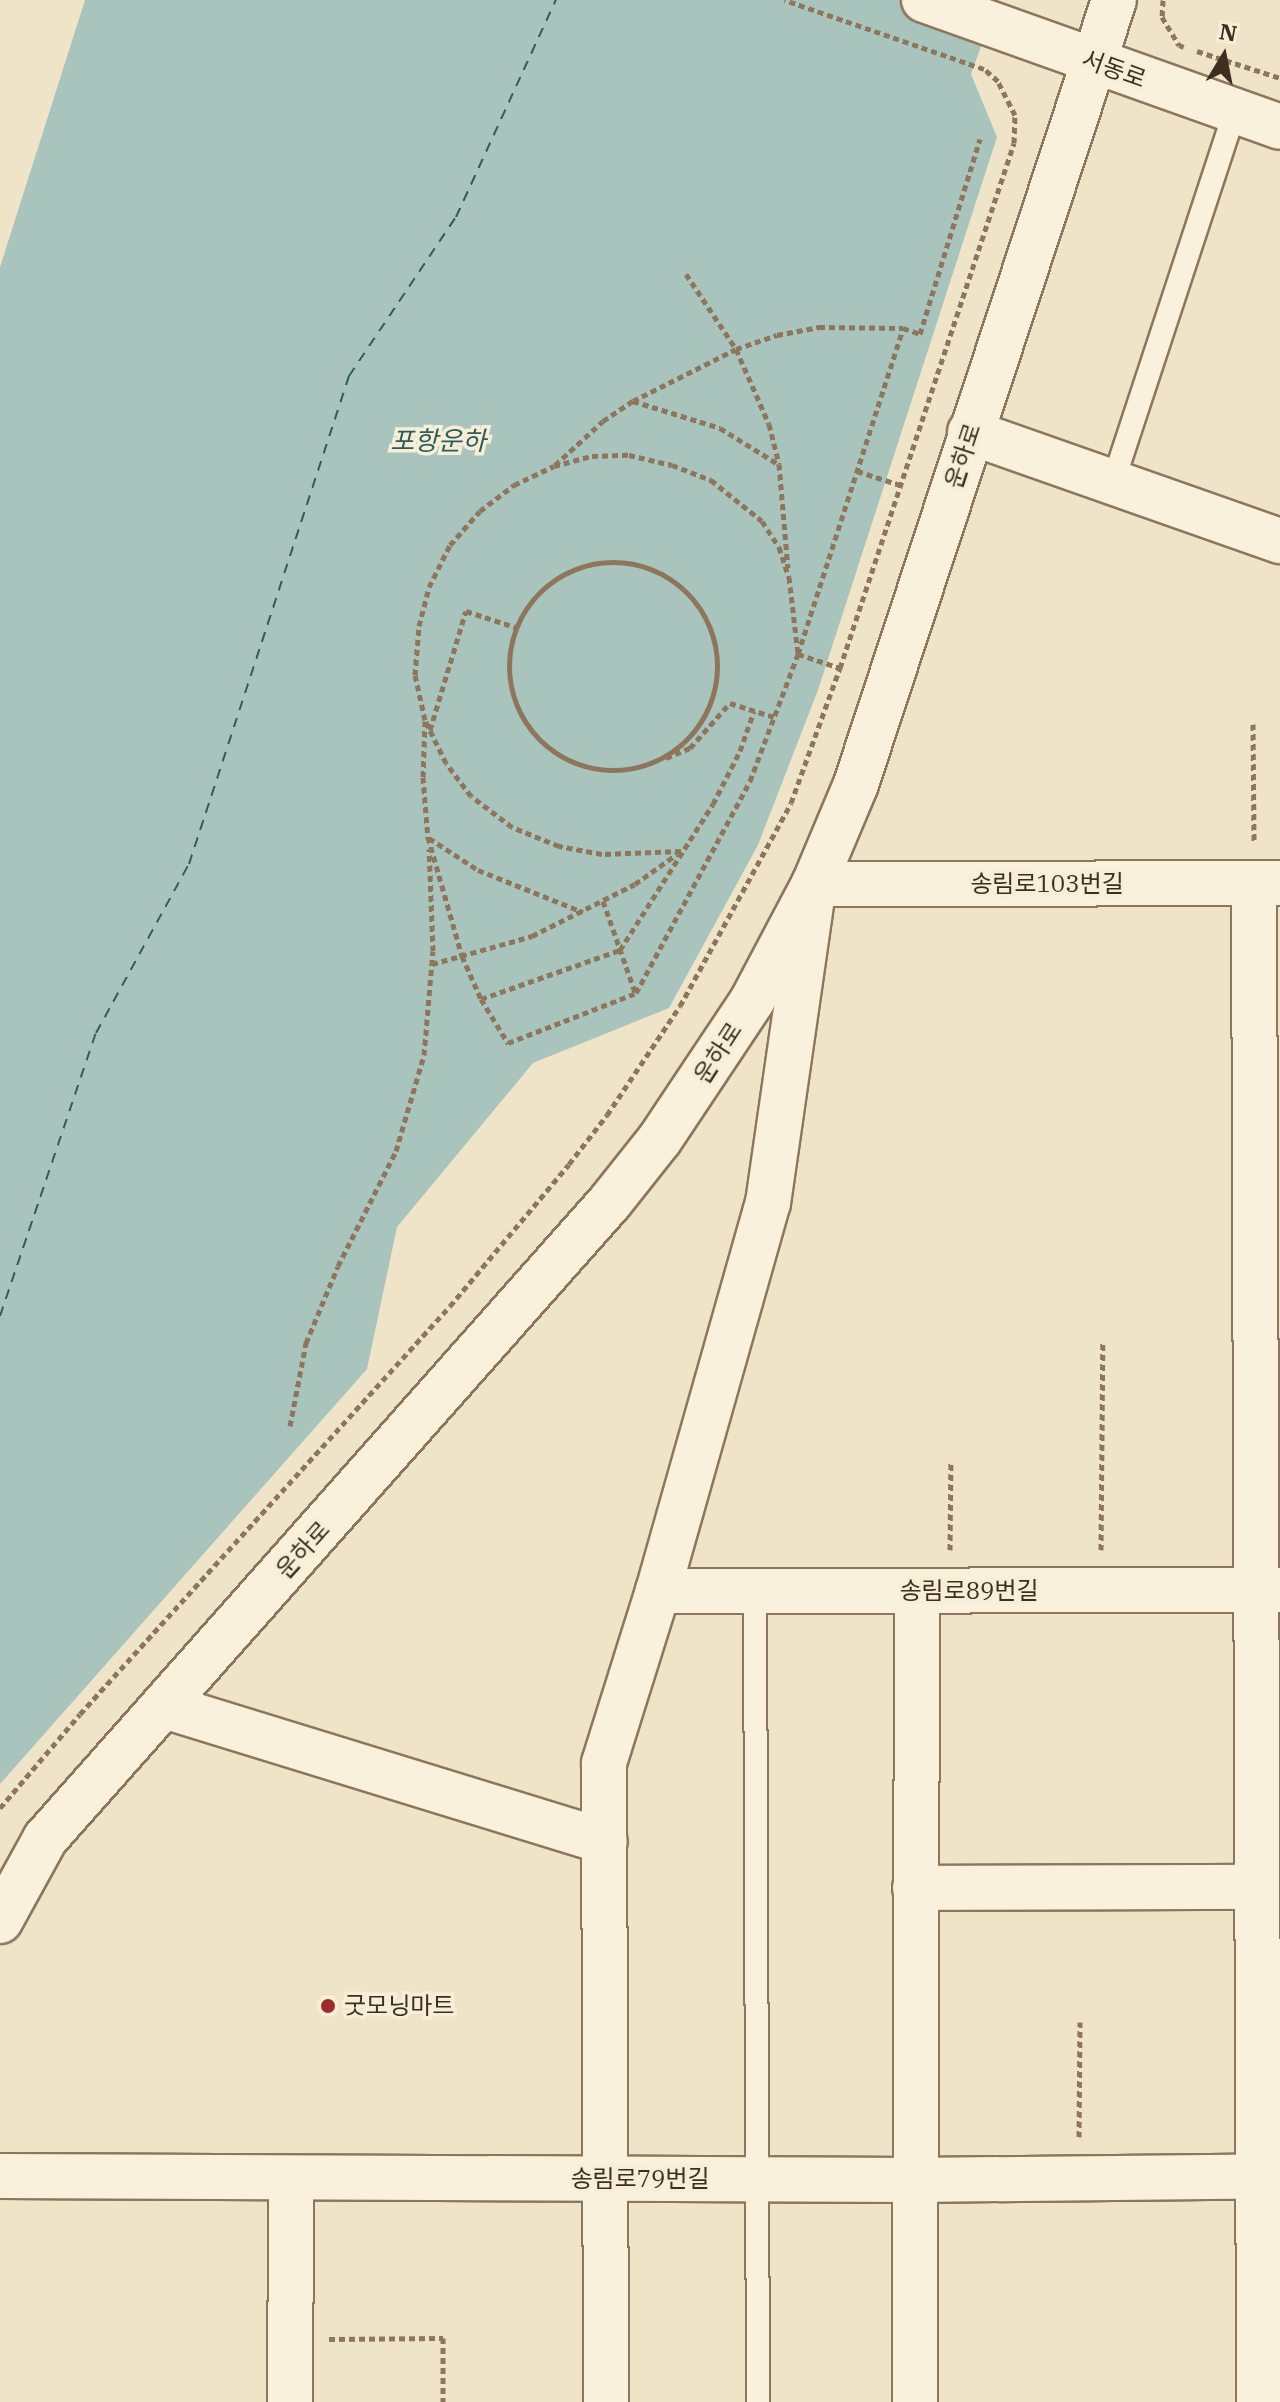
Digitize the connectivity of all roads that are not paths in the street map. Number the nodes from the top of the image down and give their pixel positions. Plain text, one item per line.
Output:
1 (924, 0) edge
2 (1114, 0) edge
3 (1094, 62) junction
4 (1235, 112) junction
5 (1280, 127) edge
6 (970, 432) junction
7 (1113, 482) junction
8 (1280, 541) edge
9 (1267, 883) edge
10 (814, 884) junction
11 (1268, 1590) edge
12 (658, 1591) junction
13 (933, 1591) junction
14 (755, 1592) junction
15 (164, 1706) junction
16 (605, 1842) junction
17 (1257, 1887) junction
18 (915, 1888) junction
19 (0, 1921) edge
20 (0, 2176) edge
21 (1269, 2176) edge
22 (291, 2178) junction
23 (606, 2179) junction
24 (756, 2179) junction
25 (915, 2180) junction
26 (290, 2402) edge
27 (606, 2402) edge
28 (758, 2402) edge
29 (915, 2402) edge
30 (1259, 2402) edge

1 - 3 street, 서동로
2 - 3 street, 운하로
3 - 4 street, 서동로
3 - 6 street, 운하로
4 - 5 street, 서동로
4 - 7 lane
6 - 7 street
6 - 10 street, 운하로
7 - 8 street
9 - 10 street, 송림로103번길
9 - 11 street
10 - 12 street
10 - 15 street, 운하로
11 - 13 street, 송림로89번길
11 - 17 street
12 - 14 street, 송림로89번길
12 - 16 street
13 - 14 street, 송림로89번길
13 - 18 street
14 - 24 lane
15 - 16 street
15 - 19 street, 운하로
16 - 23 street
17 - 18 street
17 - 21 street
18 - 25 street
20 - 22 street, 송림로79번길
21 - 25 street, 송림로79번길
21 - 30 street
22 - 23 street, 송림로79번길
22 - 26 street
23 - 24 street, 송림로79번길
23 - 27 street
24 - 25 street, 송림로79번길
24 - 28 lane
25 - 29 street

